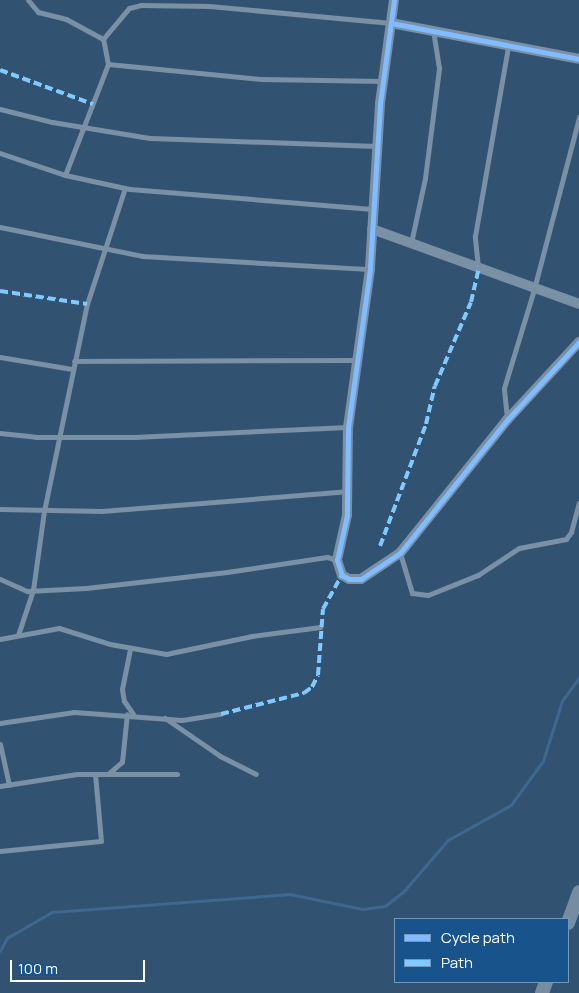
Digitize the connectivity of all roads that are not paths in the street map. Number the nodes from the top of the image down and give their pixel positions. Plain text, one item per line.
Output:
1 (28, 0) edge
2 (394, 0) edge
3 (391, 23) junction
4 (433, 30) junction
5 (103, 39) junction
6 (508, 46) junction
7 (579, 60) edge
8 (108, 64) junction
9 (382, 81) junction
10 (0, 109) edge
11 (579, 117) edge
12 (84, 128) junction
13 (376, 146) junction
14 (0, 153) edge
15 (65, 175) junction
16 (125, 188) junction
17 (372, 209) junction
18 (0, 227) edge
19 (372, 230) junction
20 (411, 243) junction
21 (104, 248) junction
22 (478, 267) junction
23 (370, 269) junction
24 (534, 289) junction
25 (579, 304) edge
26 (579, 342) edge
27 (0, 357) edge
28 (356, 360) junction
29 (74, 361) junction
30 (72, 369) junction
31 (507, 420) junction
32 (348, 427) junction
33 (0, 433) edge
34 (58, 438) junction
35 (349, 491) junction
36 (579, 503) edge
37 (0, 509) edge
38 (44, 511) junction
39 (400, 553) junction
40 (337, 560) junction
41 (0, 580) edge
42 (33, 590) junction
43 (320, 627) dead end
44 (18, 636) junction
45 (0, 639) edge
46 (130, 649) junction
47 (127, 714) junction
48 (133, 714) junction
49 (221, 714) dead end
50 (164, 718) junction
51 (0, 723) edge
52 (0, 744) edge
53 (95, 774) junction
54 (108, 774) junction
55 (177, 774) dead end
56 (256, 774) dead end
57 (9, 785) junction
58 (0, 786) edge
59 (0, 851) edge
60 (579, 892) edge
61 (569, 920) edge

1 - 5 lane
2 - 3 street
3 - 4 street
3 - 5 lane
3 - 9 street
4 - 6 street
4 - 20 lane
5 - 8 lane
6 - 7 street
6 - 22 lane
8 - 9 lane
8 - 12 lane
9 - 13 street
10 - 12 lane
11 - 24 lane
12 - 13 lane
12 - 15 lane
13 - 17 street
14 - 15 lane
15 - 16 lane
16 - 17 lane
16 - 21 lane
17 - 19 street
18 - 21 lane
19 - 20 street
19 - 23 street
20 - 22 street
21 - 23 lane
21 - 29 lane
22 - 24 street
23 - 28 street
24 - 25 street
24 - 31 lane
26 - 31 street
27 - 30 lane
28 - 29 lane
28 - 32 street
29 - 30 lane
30 - 34 lane
31 - 39 street
32 - 34 lane
32 - 35 street
33 - 34 lane
34 - 38 lane
35 - 38 lane
35 - 40 street
36 - 39 lane
37 - 38 lane
38 - 42 lane
39 - 40 street
40 - 42 lane
41 - 42 lane
42 - 44 lane
43 - 46 lane
44 - 45 lane
44 - 46 lane
46 - 48 lane
47 - 48 lane
47 - 51 lane
47 - 54 lane
48 - 50 lane
49 - 50 lane
50 - 56 lane
52 - 57 lane
53 - 54 lane
53 - 57 lane
53 - 59 lane
54 - 55 lane
57 - 58 lane
60 - 61 street

